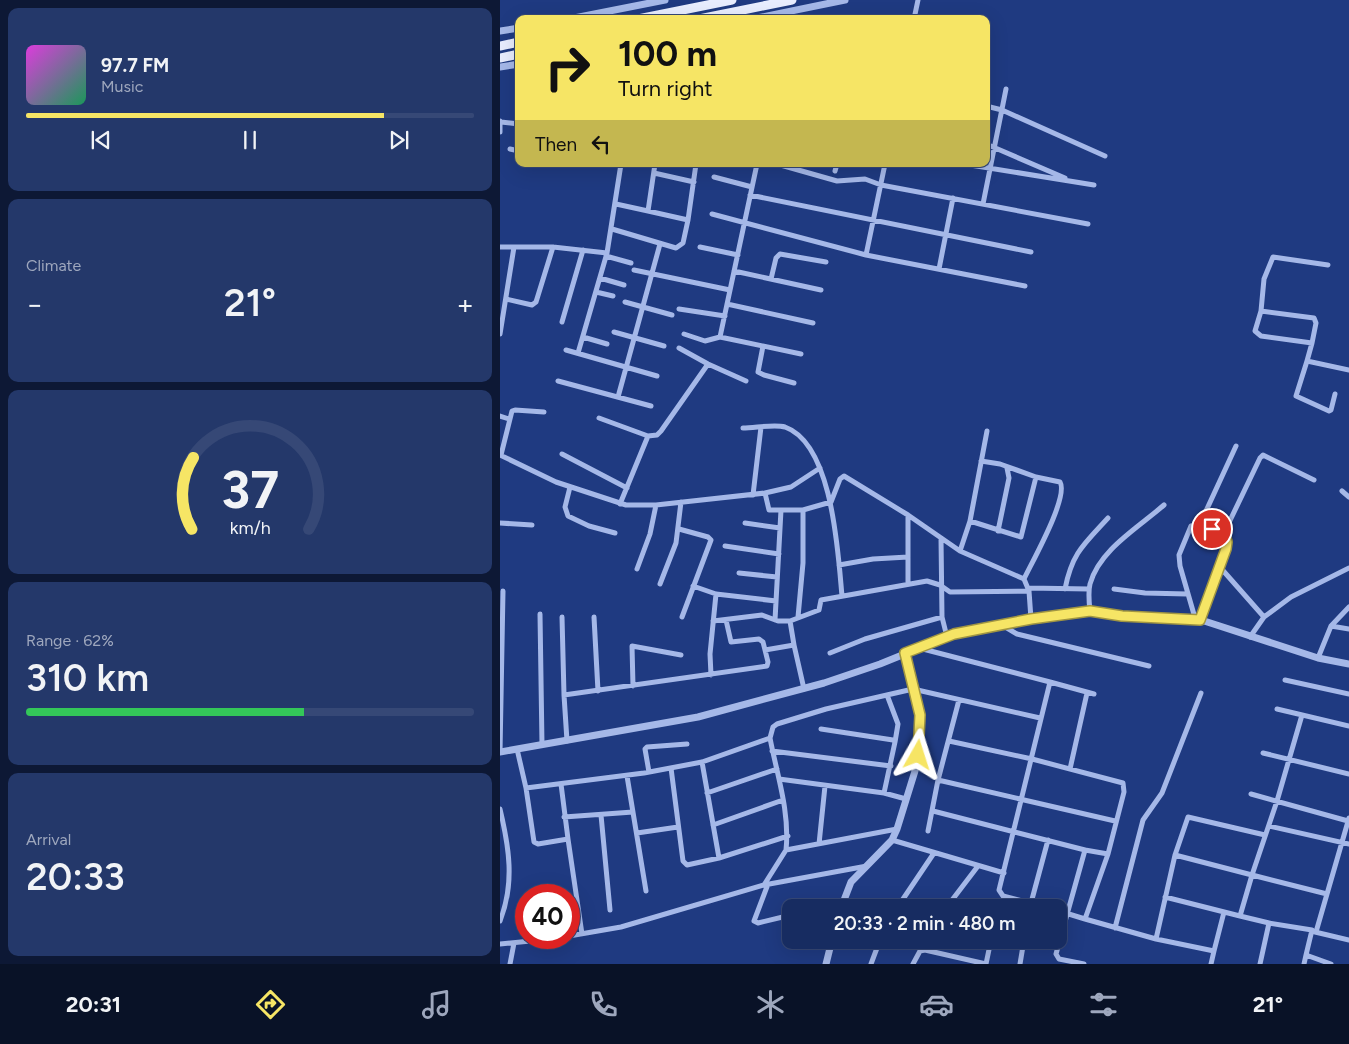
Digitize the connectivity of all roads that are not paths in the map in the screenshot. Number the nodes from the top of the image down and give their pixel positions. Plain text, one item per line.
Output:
1 (664, 0) edge
2 (732, 0) edge
3 (792, 0) edge
4 (845, 0) edge
5 (918, 0) edge
6 (635, 3) edge
7 (586, 15) edge
8 (658, 15) edge
9 (719, 15) edge
10 (776, 15) edge
11 (915, 15) edge
12 (515, 29) edge
13 (500, 31) edge
14 (515, 43) edge
15 (500, 46) edge
16 (515, 55) edge
17 (500, 58) edge
18 (515, 65) edge
19 (500, 67) edge
20 (1006, 89) dead end
21 (990, 107) edge
22 (1002, 110) junction
23 (501, 122) edge
24 (515, 124) edge
25 (500, 132) edge
26 (990, 145) edge
27 (994, 146) junction
28 (510, 149) dead end
29 (515, 150) edge
30 (1105, 156) dead end
31 (621, 167) edge
32 (655, 167) edge
33 (696, 167) edge
34 (756, 167) edge
35 (788, 167) edge
36 (836, 167) edge
37 (884, 167) edge
38 (980, 167) edge
39 (990, 169) junction
40 (835, 171) dead end
41 (654, 173) junction
42 (714, 177) dead end
43 (1070, 180) junction
44 (694, 182) junction
45 (881, 185) junction
46 (1094, 185) dead end
47 (752, 187) junction
48 (750, 195) junction
49 (953, 198) junction
50 (616, 204) junction
51 (984, 204) junction
52 (648, 211) junction
53 (712, 214) dead end
54 (688, 220) junction
55 (872, 221) junction
56 (744, 224) junction
57 (1088, 224) dead end
58 (612, 229) junction
59 (946, 234) junction
60 (660, 244) junction
61 (500, 247) edge
62 (514, 247) junction
63 (553, 247) junction
64 (700, 247) dead end
65 (583, 250) junction
66 (1031, 252) dead end
67 (607, 254) junction
68 (738, 255) junction
69 (866, 255) junction
70 (826, 262) dead end
71 (631, 263) dead end
72 (1328, 265) dead end
73 (939, 269) junction
74 (634, 270) dead end
75 (734, 271) junction
76 (653, 274) junction
77 (600, 278) junction
78 (771, 278) junction
79 (624, 285) dead end
80 (1025, 286) dead end
81 (730, 290) junction
82 (821, 290) dead end
83 (596, 292) junction
84 (613, 296) dead end
85 (506, 299) junction
86 (625, 302) dead end
87 (727, 304) junction
88 (644, 307) junction
89 (679, 309) dead end
90 (1261, 311) junction
91 (672, 315) dead end
92 (725, 316) junction
93 (562, 322) dead end
94 (813, 323) dead end
95 (614, 332) dead end
96 (500, 334) edge
97 (684, 334) dead end
98 (583, 337) junction
99 (720, 337) junction
100 (635, 338) junction
101 (1312, 343) junction
102 (606, 344) dead end
103 (664, 346) dead end
104 (763, 346) junction
105 (679, 348) dead end
106 (566, 350) dead end
107 (578, 353) junction
108 (801, 354) dead end
109 (1307, 361) junction
110 (708, 364) junction
111 (627, 368) junction
112 (1349, 370) edge
113 (657, 376) dead end
114 (558, 381) dead end
115 (746, 381) dead end
116 (794, 383) dead end
117 (1335, 394) dead end
118 (618, 397) junction
119 (651, 406) dead end
120 (544, 412) dead end
121 (500, 416) edge
122 (599, 418) dead end
123 (509, 420) junction
124 (761, 427) junction
125 (743, 428) dead end
126 (987, 431) dead end
127 (648, 436) junction
128 (1236, 446) dead end
129 (562, 454) dead end
130 (501, 455) edge
131 (981, 461) junction
132 (820, 468) junction
133 (1007, 468) junction
134 (1036, 477) junction
135 (1314, 480) dead end
136 (570, 487) junction
137 (627, 488) junction
138 (1342, 490) dead end
139 (765, 493) junction
140 (753, 495) junction
141 (1349, 497) edge
142 (681, 502) junction
143 (830, 502) junction
144 (623, 504) junction
145 (656, 506) junction
146 (1164, 506) dead end
147 (781, 510) junction
148 (804, 510) junction
149 (908, 516) junction
150 (1108, 518) dead end
151 (970, 521) junction
152 (500, 523) edge
153 (744, 523) dead end
154 (1200, 524) junction
155 (532, 525) dead end
156 (780, 528) junction
157 (679, 529) junction
158 (998, 531) junction
159 (615, 533) dead end
160 (1224, 533) junction
161 (941, 538) junction
162 (726, 546) dead end
163 (960, 551) junction
164 (779, 554) junction
165 (908, 558) junction
166 (839, 566) junction
167 (1219, 566) junction
168 (1349, 568) edge
169 (637, 569) dead end
170 (739, 573) dead end
171 (777, 577) junction
172 (1024, 579) junction
173 (908, 583) junction
174 (660, 584) dead end
175 (940, 585) junction
176 (693, 586) junction
177 (1065, 589) junction
178 (1089, 589) junction
179 (1114, 589) dead end
180 (1029, 590) junction
181 (503, 591) dead end
182 (716, 594) junction
183 (1187, 594) junction
184 (842, 596) junction
185 (776, 601) junction
186 (1349, 608) edge
187 (1090, 611) junction
188 (540, 614) dead end
189 (562, 617) dead end
190 (594, 617) dead end
191 (682, 617) dead end
192 (798, 617) junction
193 (942, 617) junction
194 (1264, 617) junction
195 (1031, 619) junction
196 (1198, 619) junction
197 (726, 620) junction
198 (775, 620) junction
199 (790, 620) junction
200 (713, 621) junction
201 (1002, 625) junction
202 (1331, 626) junction
203 (1349, 629) edge
204 (947, 637) junction
205 (1250, 637) junction
206 (794, 645) junction
207 (918, 648) junction
208 (765, 650) junction
209 (830, 653) dead end
210 (905, 653) junction
211 (681, 655) dead end
212 (1318, 658) junction
213 (1349, 664) edge
214 (1149, 666) dead end
215 (711, 675) junction
216 (1285, 680) dead end
217 (1050, 682) junction
218 (633, 686) junction
219 (804, 688) junction
220 (914, 689) junction
221 (598, 691) junction
222 (1087, 693) junction
223 (1201, 693) dead end
224 (1094, 694) dead end
225 (1349, 694) edge
226 (887, 695) junction
227 (564, 696) junction
228 (959, 700) junction
229 (1277, 709) dead end
230 (1302, 715) junction
231 (1040, 718) junction
232 (1349, 726) edge
233 (821, 729) dead end
234 (770, 738) junction
235 (567, 741) junction
236 (949, 741) junction
237 (895, 742) junction
238 (688, 744) dead end
239 (542, 746) junction
240 (517, 749) junction
241 (772, 751) junction
242 (500, 752) edge
243 (1263, 753) dead end
244 (1032, 759) junction
245 (1290, 760) junction
246 (702, 762) junction
247 (891, 766) junction
248 (671, 768) junction
249 (777, 769) junction
250 (1070, 769) junction
251 (649, 772) junction
252 (1349, 774) edge
253 (627, 776) junction
254 (779, 779) junction
255 (938, 780) junction
256 (561, 784) junction
257 (825, 786) junction
258 (526, 788) junction
259 (707, 793) junction
260 (884, 793) junction
261 (1251, 794) dead end
262 (1022, 798) junction
263 (906, 799) junction
264 (783, 800) junction
265 (1277, 801) junction
266 (500, 808) edge
267 (933, 811) junction
268 (633, 812) junction
269 (602, 815) junction
270 (564, 817) junction
271 (1349, 820) edge
272 (1115, 821) junction
273 (713, 825) junction
274 (1269, 826) junction
275 (678, 827) junction
276 (897, 829) junction
277 (928, 831) dead end
278 (1014, 831) junction
279 (637, 833) junction
280 (1266, 835) junction
281 (788, 836) junction
282 (568, 838) junction
283 (892, 840) junction
284 (1048, 840) junction
285 (1342, 842) junction
286 (819, 844) junction
287 (1349, 844) edge
288 (786, 850) junction
289 (1085, 850) junction
290 (934, 853) junction
291 (1108, 854) junction
292 (1175, 855) junction
293 (719, 858) junction
294 (867, 866) junction
295 (978, 866) junction
296 (1004, 874) junction
297 (1252, 875) junction
298 (766, 885) junction
299 (646, 891) dead end
300 (1327, 894) junction
301 (1166, 897) junction
302 (844, 899) edge
303 (902, 899) edge
304 (953, 899) edge
305 (1016, 899) edge
306 (1031, 899) edge
307 (610, 910) dead end
308 (1224, 912) junction
309 (1068, 914) junction
310 (1240, 916) junction
311 (782, 917) edge
312 (1085, 919) junction
313 (500, 921) edge
314 (1269, 923) junction
315 (1115, 928) junction
316 (1314, 931) junction
317 (582, 934) joint
318 (1156, 939) junction
319 (1349, 940) edge
320 (514, 943) joint
321 (500, 944) edge
322 (830, 949) edge
323 (877, 949) edge
324 (989, 949) edge
325 (1022, 949) edge
326 (1214, 951) junction
327 (1306, 955) junction
328 (1078, 963) edge
329 (510, 964) edge
330 (826, 964) edge
331 (871, 964) edge
332 (913, 964) edge
333 (1020, 964) edge
334 (1211, 964) edge
335 (1260, 964) edge
336 (1304, 964) edge
337 (1331, 964) edge

1 - 6 street
2 - 8 main road
3 - 9 main road
4 - 10 street
5 - 11 street
6 - 7 street
12 - 13 street
14 - 15 main road
16 - 17 main road
18 - 19 street
20 - 22 street
21 - 22 street
22 - 27 street
22 - 30 street
23 - 24 street
23 - 25 street
26 - 27 street
27 - 39 street
27 - 43 street
28 - 29 street
31 - 50 street
32 - 41 street
33 - 44 street
34 - 47 street
35 - 45 street
36 - 40 street
37 - 45 street
38 - 39 street
39 - 43 street
39 - 51 street
41 - 44 street
41 - 52 street
42 - 47 street
43 - 46 street
44 - 54 street
45 - 49 street
45 - 55 street
47 - 48 street
48 - 55 street
48 - 56 street
49 - 51 street
49 - 59 street
50 - 52 street
50 - 58 street
51 - 57 street
52 - 54 street
53 - 56 street
54 - 60 street
55 - 59 street
55 - 69 street
56 - 68 street
56 - 69 street
58 - 60 street
58 - 67 street
59 - 66 street
59 - 73 street
60 - 76 street
61 - 62 street
62 - 63 street
62 - 85 street
63 - 65 street
63 - 85 street
64 - 68 street
65 - 67 street
65 - 93 street
67 - 71 street
67 - 77 street
68 - 75 street
69 - 73 street
70 - 78 street
72 - 90 street
73 - 80 street
74 - 76 street
75 - 78 street
75 - 81 street
76 - 81 street
76 - 88 street
77 - 79 street
77 - 83 street
78 - 82 street
81 - 87 street
83 - 84 street
83 - 98 street
85 - 96 street
86 - 88 street
87 - 92 street
87 - 94 street
88 - 91 street
88 - 100 street
89 - 92 street
90 - 101 street
90 - 101 street
92 - 99 street
95 - 100 street
97 - 99 street
98 - 102 street
98 - 107 street
99 - 104 street
100 - 103 street
100 - 111 street
101 - 109 street
104 - 108 street
104 - 116 street
105 - 110 street
106 - 107 street
107 - 111 street
109 - 112 street
109 - 117 street
110 - 115 street
110 - 127 street
111 - 113 street
111 - 118 street
114 - 118 street
118 - 119 street
120 - 123 street
121 - 123 street
122 - 127 street
123 - 130 street
124 - 125 street
124 - 132 street
124 - 140 street
126 - 131 street
127 - 137 street
128 - 154 street
129 - 137 street
130 - 136 street
131 - 133 street
131 - 151 street
132 - 139 street
132 - 143 street
133 - 134 street
133 - 158 street
134 - 158 street
134 - 172 street
135 - 160 street
136 - 144 street
136 - 159 street
137 - 144 street
138 - 141 street
139 - 140 street
139 - 147 street
140 - 142 street
142 - 145 street
142 - 157 street
143 - 148 street
143 - 149 street
143 - 166 street
144 - 145 street
145 - 169 street
146 - 178 street
147 - 148 street
147 - 156 street
148 - 192 street
149 - 161 street
149 - 165 street
150 - 177 street
151 - 158 street
151 - 163 street
152 - 155 street
153 - 156 street
154 - 160 street
154 - 183 street
156 - 164 street
157 - 174 street
157 - 176 street
160 - 167 street
161 - 163 street
161 - 175 street
162 - 164 street
163 - 172 street
164 - 171 street
165 - 166 street
165 - 173 street
166 - 184 street
167 - 194 street
167 - 196 street
168 - 194 street
170 - 171 street
171 - 185 street
172 - 180 street
173 - 175 street
173 - 184 street
175 - 180 street
175 - 193 street
176 - 182 street
176 - 191 street
177 - 178 street
177 - 180 street
178 - 187 street
179 - 183 street
180 - 195 street
181 - 242 street
182 - 185 street
182 - 200 street
183 - 196 street
184 - 192 street
185 - 198 street
186 - 202 street
187 - 195 street
187 - 196 street
188 - 239 street
189 - 227 street
190 - 221 street
192 - 199 street
193 - 204 street
193 - 209 street
194 - 205 street
195 - 201 street
196 - 205 street
197 - 198 street
197 - 200 street
197 - 208 street
198 - 199 street
199 - 206 street
200 - 215 street
201 - 204 street
201 - 214 street
202 - 203 street
202 - 212 street
204 - 207 street
205 - 212 street
206 - 208 street
206 - 219 street
207 - 210 street
207 - 217 street
208 - 215 street
210 - 219 street
210 - 220 street
211 - 218 street
212 - 213 street
215 - 218 street
216 - 225 street
217 - 222 street
217 - 231 street
218 - 221 street
219 - 235 street
220 - 226 street
220 - 228 street
220 - 263 street
221 - 227 street
222 - 224 street
222 - 250 street
223 - 315 street
226 - 234 street
226 - 237 street
227 - 235 street
228 - 231 street
228 - 236 street
229 - 230 street
230 - 232 street
230 - 245 street
231 - 244 street
233 - 237 street
234 - 241 street
234 - 246 street
235 - 239 street
236 - 244 street
236 - 255 street
237 - 247 street
238 - 251 street
239 - 240 street
240 - 242 street
240 - 258 street
241 - 247 street
241 - 249 street
243 - 245 street
244 - 250 street
244 - 262 street
245 - 252 street
245 - 265 street
246 - 248 street
246 - 259 street
247 - 260 street
248 - 251 street
248 - 275 street
249 - 254 street
249 - 259 street
250 - 272 street
251 - 253 street
253 - 256 street
253 - 268 street
254 - 257 street
254 - 264 street
255 - 262 street
255 - 267 street
256 - 258 street
256 - 270 street
257 - 260 street
257 - 286 street
258 - 282 street
259 - 273 street
260 - 263 street
261 - 265 street
262 - 272 street
262 - 278 street
263 - 276 street
264 - 273 street
264 - 281 street
265 - 271 street
265 - 274 street
266 - 313 street
267 - 277 street
267 - 278 street
268 - 269 street
268 - 279 street
269 - 270 street
269 - 307 street
270 - 282 street
271 - 285 street
272 - 291 street
273 - 293 street
274 - 280 street
274 - 285 street
275 - 279 street
275 - 293 street
276 - 283 street
276 - 286 street
278 - 284 street
278 - 296 street
279 - 299 street
280 - 292 street
280 - 297 street
281 - 288 street
281 - 293 street
282 - 317 street
283 - 290 street
283 - 294 street
284 - 289 street
284 - 306 street
285 - 287 street
285 - 300 street
286 - 288 street
288 - 298 street
289 - 291 street
289 - 309 street
290 - 295 street
290 - 303 street
291 - 312 street
292 - 297 street
292 - 301 street
294 - 298 street
294 - 302 street
295 - 296 street
295 - 304 street
296 - 305 street
297 - 300 street
297 - 310 street
298 - 311 street
298 - 317 street
300 - 316 street
301 - 308 street
301 - 318 street
308 - 310 street
308 - 326 street
309 - 312 street
309 - 328 street
310 - 314 street
312 - 315 street
314 - 316 street
314 - 335 street
315 - 318 street
316 - 319 street
316 - 327 street
318 - 326 street
320 - 321 street
320 - 329 street
322 - 330 street
323 - 331 street
324 - 332 street
325 - 333 street
326 - 334 street
327 - 336 street
327 - 337 street

